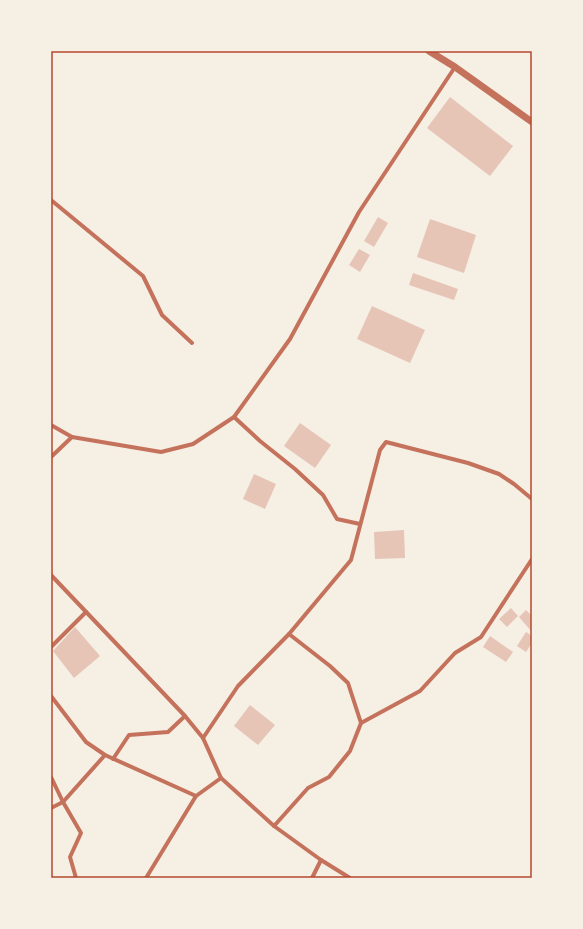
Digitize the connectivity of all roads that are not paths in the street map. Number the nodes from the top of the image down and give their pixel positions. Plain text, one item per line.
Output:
1 (429, 51) edge
2 (455, 67) junction
3 (532, 122) edge
4 (51, 200) edge
5 (192, 343) dead end
6 (234, 416) junction
7 (51, 426) edge
8 (72, 437) junction
9 (51, 457) edge
10 (532, 499) edge
11 (360, 524) junction
12 (532, 559) edge
13 (51, 575) edge
14 (86, 612) junction
15 (289, 634) junction
16 (51, 647) edge
17 (51, 696) edge
18 (185, 716) junction
19 (361, 723) junction
20 (203, 738) junction
21 (105, 755) junction
22 (113, 759) junction
23 (51, 777) edge
24 (221, 778) junction
25 (196, 796) junction
26 (63, 802) junction
27 (51, 808) edge
28 (274, 826) junction
29 (321, 860) junction
30 (76, 878) edge
31 (146, 878) edge
32 (312, 878) edge
33 (350, 878) edge

1 - 2 street
2 - 3 street
2 - 6 street
4 - 5 street
6 - 8 street
6 - 11 street
7 - 8 street
8 - 9 street
10 - 11 street
11 - 15 street
12 - 19 street
13 - 14 street
14 - 16 street
14 - 18 street
15 - 19 street
15 - 20 street
17 - 21 street
18 - 20 street
18 - 22 street
19 - 28 street
20 - 24 street
21 - 22 street
21 - 26 street
22 - 25 street
23 - 26 street
24 - 25 street
24 - 28 street
25 - 31 street
26 - 27 street
26 - 30 street
28 - 29 street
29 - 32 street
29 - 33 street

